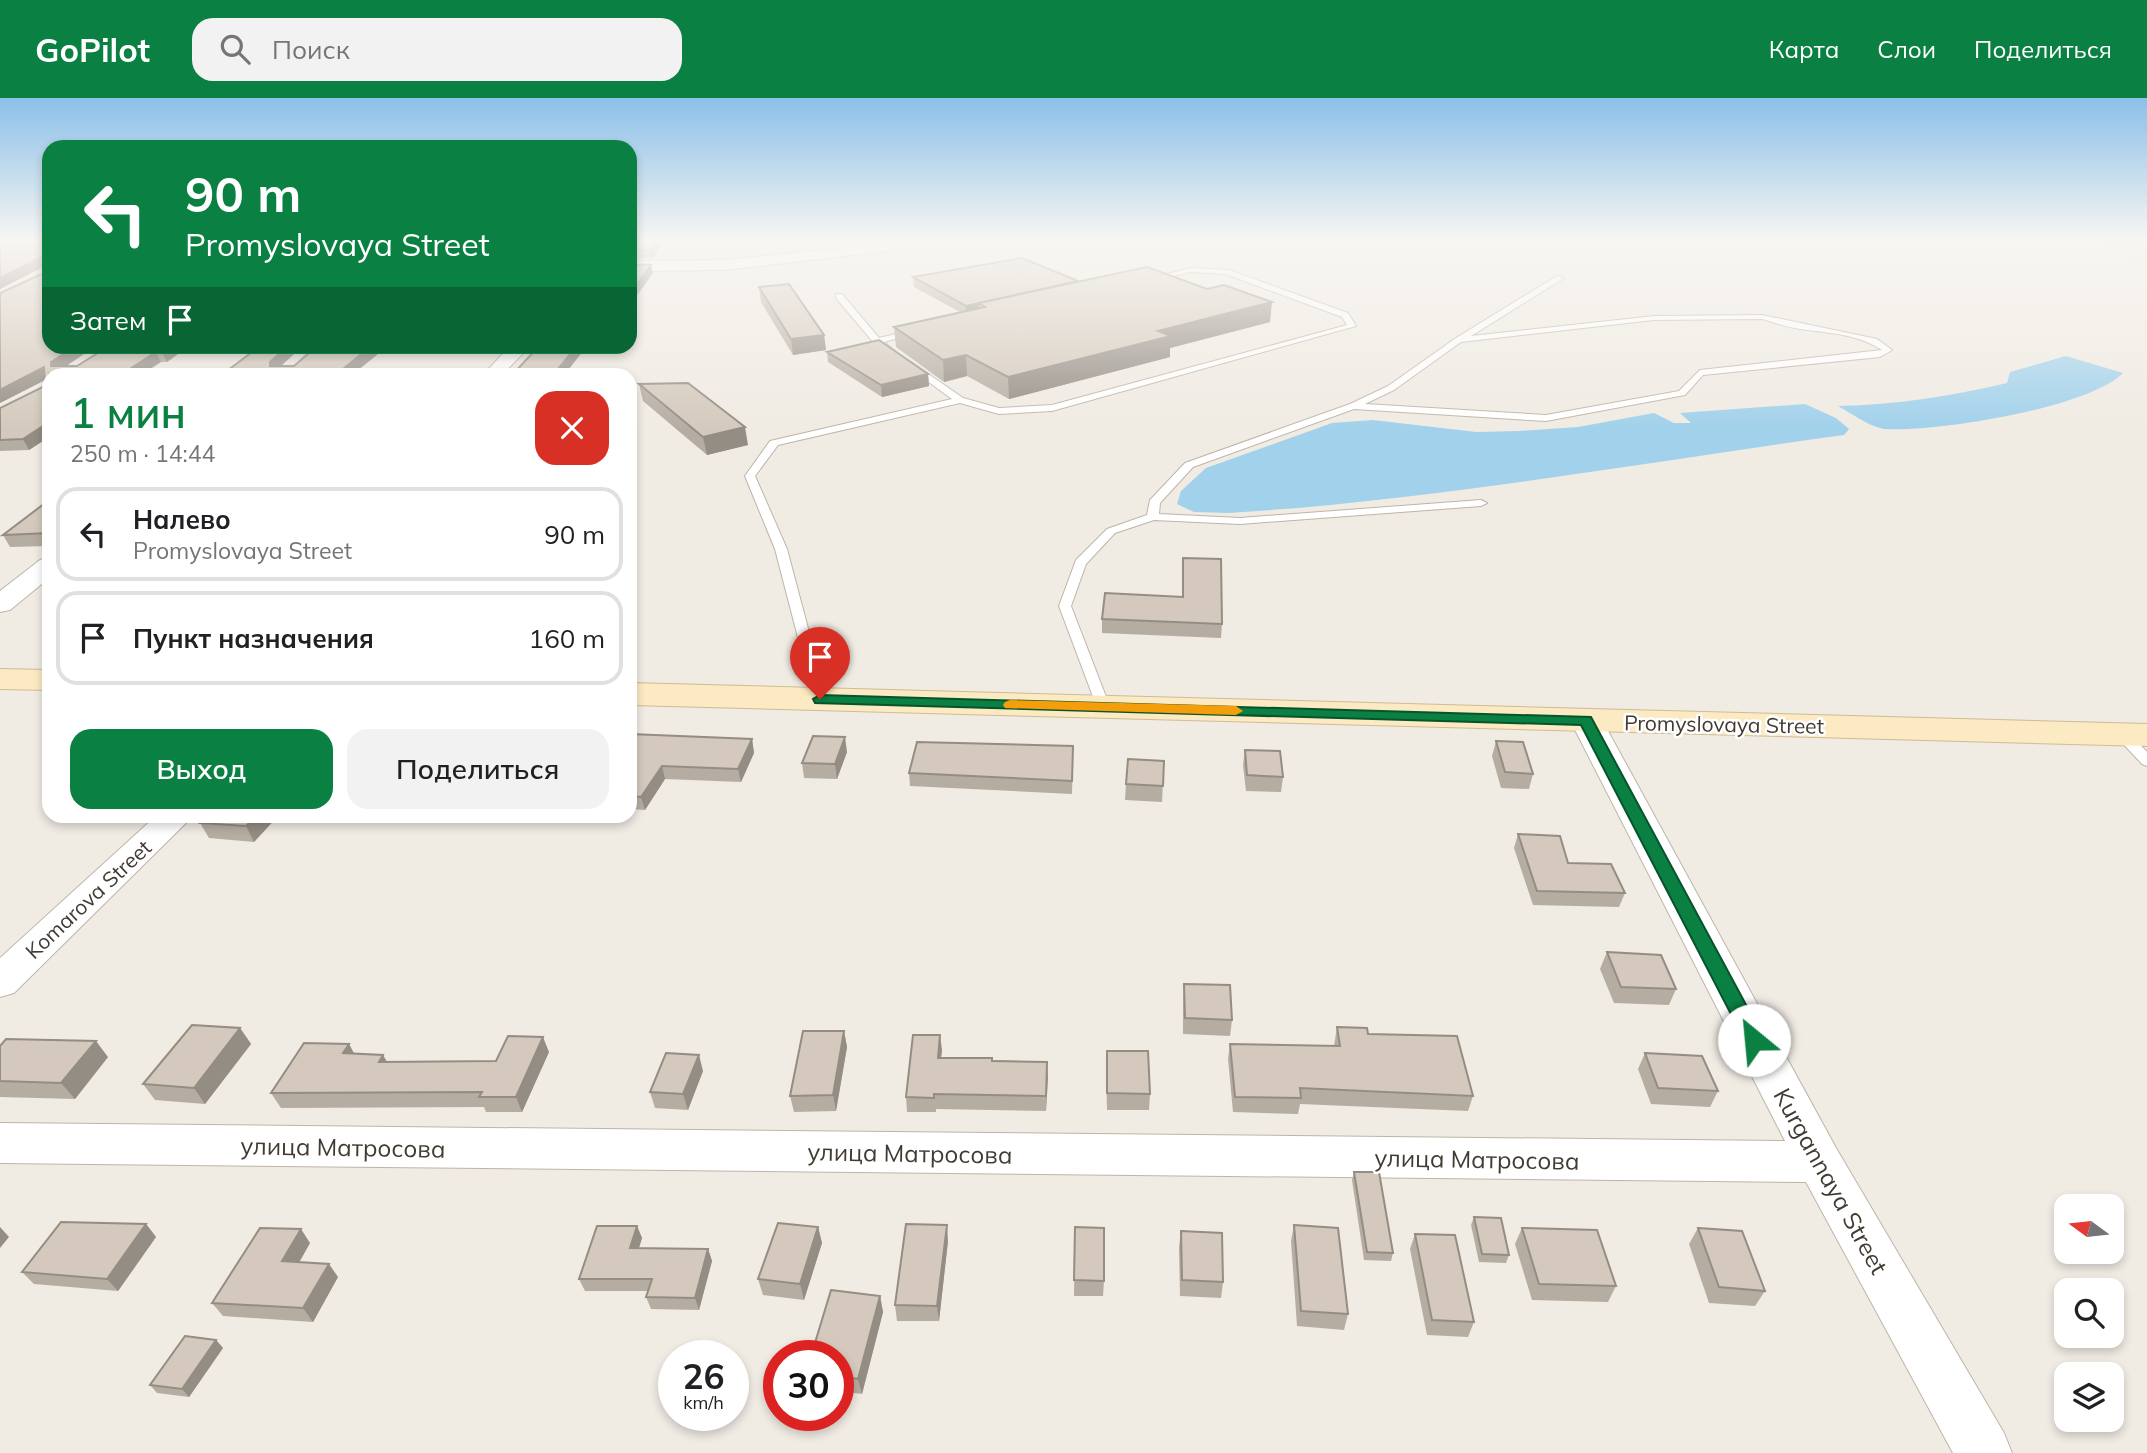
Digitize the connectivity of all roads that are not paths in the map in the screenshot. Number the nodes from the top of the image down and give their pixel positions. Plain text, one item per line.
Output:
1 (845, 303) edge
2 (1312, 303) edge
3 (1519, 303) edge
4 (917, 332) edge
5 (1459, 340) junction
6 (877, 341) junction
7 (513, 354) edge
8 (500, 368) edge
9 (960, 400) junction
10 (1353, 406) junction
11 (1481, 503) dead end
12 (1153, 517) junction
13 (42, 571) edge
14 (0, 604) edge
15 (0, 679) edge
16 (42, 680) edge
17 (637, 694) edge
18 (820, 699) junction
19 (1103, 707) junction
20 (1586, 720) junction
21 (2134, 734) edge
22 (2147, 761) edge
23 (169, 823) edge
24 (0, 982) edge
25 (0, 1143) edge
26 (1819, 1162) junction
27 (1984, 1453) edge

1 - 6 lane
2 - 9 lane
3 - 5 lane
4 - 6 lane
5 - 10 lane
5 - 10 lane
6 - 9 lane
7 - 8 street
9 - 18 lane
10 - 12 lane
11 - 12 lane
12 - 19 lane
13 - 14 street
15 - 16 main road
17 - 18 main road, Promyslovaya Street
18 - 19 main road, Promyslovaya Street
19 - 20 main road, Promyslovaya Street
20 - 21 main road, Promyslovaya Street
20 - 26 street, Kurgannaya Street
21 - 22 lane
23 - 24 street, Komarova Street
25 - 26 street, улица Матросова
26 - 27 street, Kurgannaya Street

